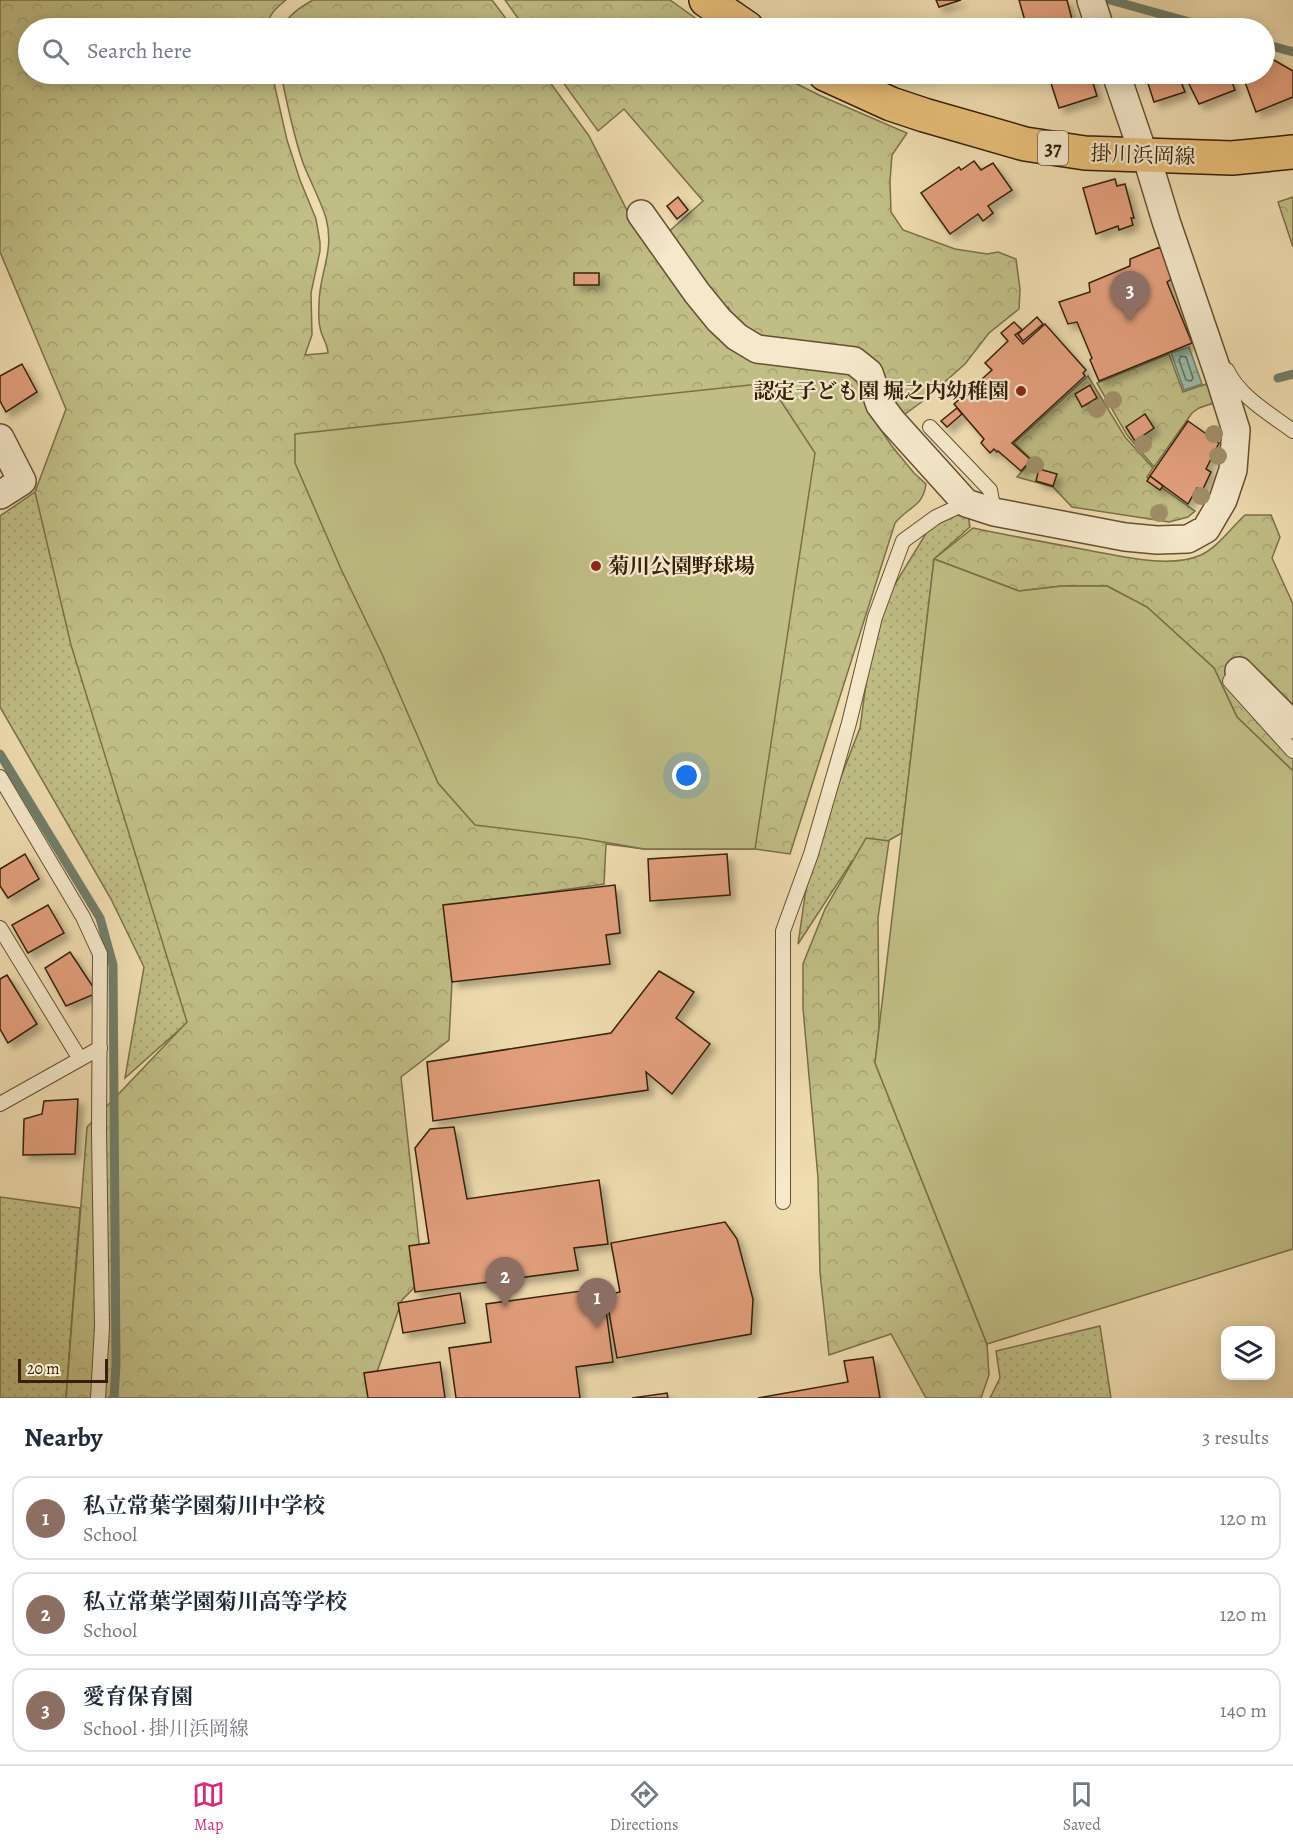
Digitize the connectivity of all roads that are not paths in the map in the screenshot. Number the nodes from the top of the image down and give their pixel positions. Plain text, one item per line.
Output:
1 (706, 0) edge
2 (1091, 0) edge
3 (732, 18) edge
4 (1097, 18) edge
5 (847, 84) edge
6 (1119, 84) edge
7 (1293, 152) edge
8 (1146, 155) junction
9 (641, 214) dead end
10 (1203, 327) junction
11 (930, 427) dead end
12 (1293, 431) edge
13 (0, 438) edge
14 (0, 495) edge
15 (966, 503) junction
16 (994, 512) junction
17 (1239, 671) joint
18 (1293, 725) edge
19 (1293, 751) edge
20 (0, 777) edge
21 (0, 928) edge
22 (100, 1048) junction
23 (80, 1059) junction
24 (0, 1104) edge
25 (783, 1202) dead end
26 (98, 1398) edge

1 - 3 main road
2 - 4 street
5 - 8 main road, 掛川浜岡線 / 37
6 - 8 street
7 - 8 main road, 掛川浜岡線 / 37
8 - 10 street
9 - 15 street
10 - 12 lane
10 - 16 street
11 - 16 lane
13 - 14 street
15 - 16 street
15 - 25 lane
17 - 18 street
17 - 19 lane
20 - 22 lane
21 - 23 lane
22 - 23 lane
22 - 26 lane
23 - 24 lane

